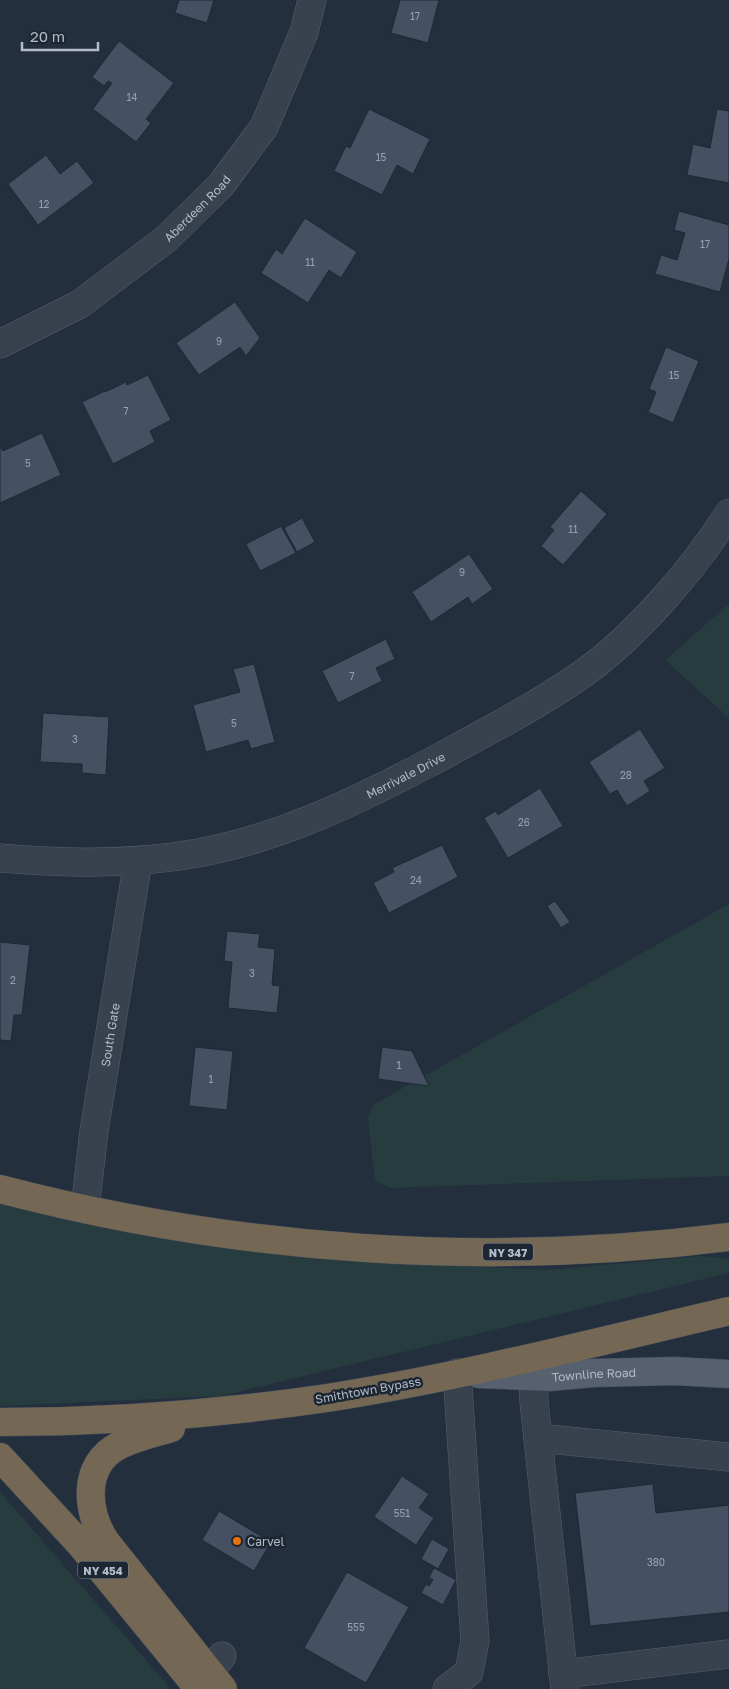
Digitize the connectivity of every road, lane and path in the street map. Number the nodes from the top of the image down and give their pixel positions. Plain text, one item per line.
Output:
1 (312, 0) edge
2 (0, 344) edge
3 (729, 513) edge
4 (0, 858) edge
5 (138, 861) junction
6 (0, 1189) edge
7 (85, 1209) junction
8 (729, 1237) edge
9 (729, 1311) edge
10 (457, 1373) junction
11 (729, 1374) edge
12 (533, 1376) junction
13 (228, 1411) junction
14 (0, 1422) edge
15 (538, 1438) junction
16 (729, 1456) edge
17 (0, 1458) edge
18 (729, 1654) edge
19 (213, 1676) edge
20 (564, 1681) edge
21 (447, 1689) edge

1 - 2 street, Aberdeen Road
3 - 5 street, Merrivale Drive
4 - 5 street, Merrivale Drive
5 - 7 street, South Gate
6 - 7 highway, NY 347
7 - 8 highway, NY 347
9 - 10 highway, Smithtown Bypass
10 - 12 main road, Townline Road
10 - 13 highway, Smithtown Bypass
10 - 21 street
11 - 12 main road, Townline Road
12 - 15 street
13 - 14 highway, Smithtown Bypass
13 - 19 highway
15 - 16 street
15 - 20 street
17 - 19 highway, NY 454
18 - 20 street

